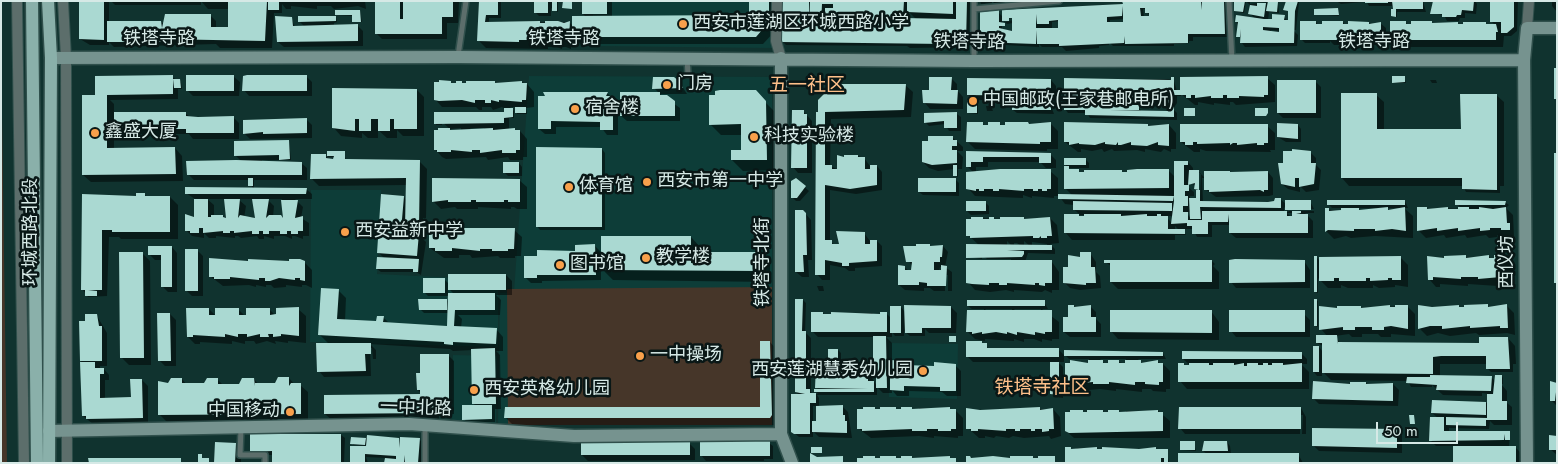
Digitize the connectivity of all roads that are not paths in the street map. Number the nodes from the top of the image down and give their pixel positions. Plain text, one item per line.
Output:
1 (17, 1) edge
2 (32, 1) edge
3 (48, 1) edge
4 (63, 1) edge
5 (466, 1) edge
6 (778, 1) edge
7 (974, 1) edge
8 (1059, 1) edge
9 (1229, 1) edge
10 (1529, 1) edge
11 (974, 9) junction
12 (1527, 28) junction
13 (1557, 28) edge
14 (458, 57) junction
15 (51, 58) junction
16 (66, 58) junction
17 (688, 58) junction
18 (781, 58) junction
19 (1524, 60) junction
20 (1232, 61) junction
21 (974, 62) junction
22 (688, 75) dead end
23 (425, 425) junction
24 (241, 428) junction
25 (49, 431) junction
26 (67, 431) junction
27 (781, 434) junction
28 (24, 463) edge
29 (37, 463) edge
30 (49, 463) edge
31 (67, 463) edge
32 (265, 463) edge
33 (425, 463) edge
34 (792, 463) edge
35 (1526, 463) edge

1 - 28 street
2 - 29 main road, 环城西路北段
3 - 15 main road, 环城西路北段
4 - 16 street
5 - 14 lane
6 - 18 street
7 - 11 lane
8 - 11 lane
9 - 20 lane
10 - 12 street
11 - 21 lane
12 - 13 street
12 - 19 street
14 - 16 street, 铁塔寺路
14 - 17 street, 铁塔寺路
15 - 16 street, 铁塔寺路
15 - 25 main road, 环城西路北段
16 - 26 street
17 - 18 street, 铁塔寺路
17 - 22 lane
18 - 21 street, 铁塔寺路
18 - 27 street, 铁塔寺北街
19 - 20 street, 铁塔寺路
19 - 35 street, 西仪坊
20 - 21 street, 铁塔寺路
23 - 24 street, 一中北路
23 - 27 street, 一中北路
23 - 33 lane
24 - 26 street, 一中北路
24 - 32 lane
25 - 26 street, 一中北路
25 - 30 main road, 环城西路北段
26 - 31 street
27 - 34 street, 铁塔寺北街

